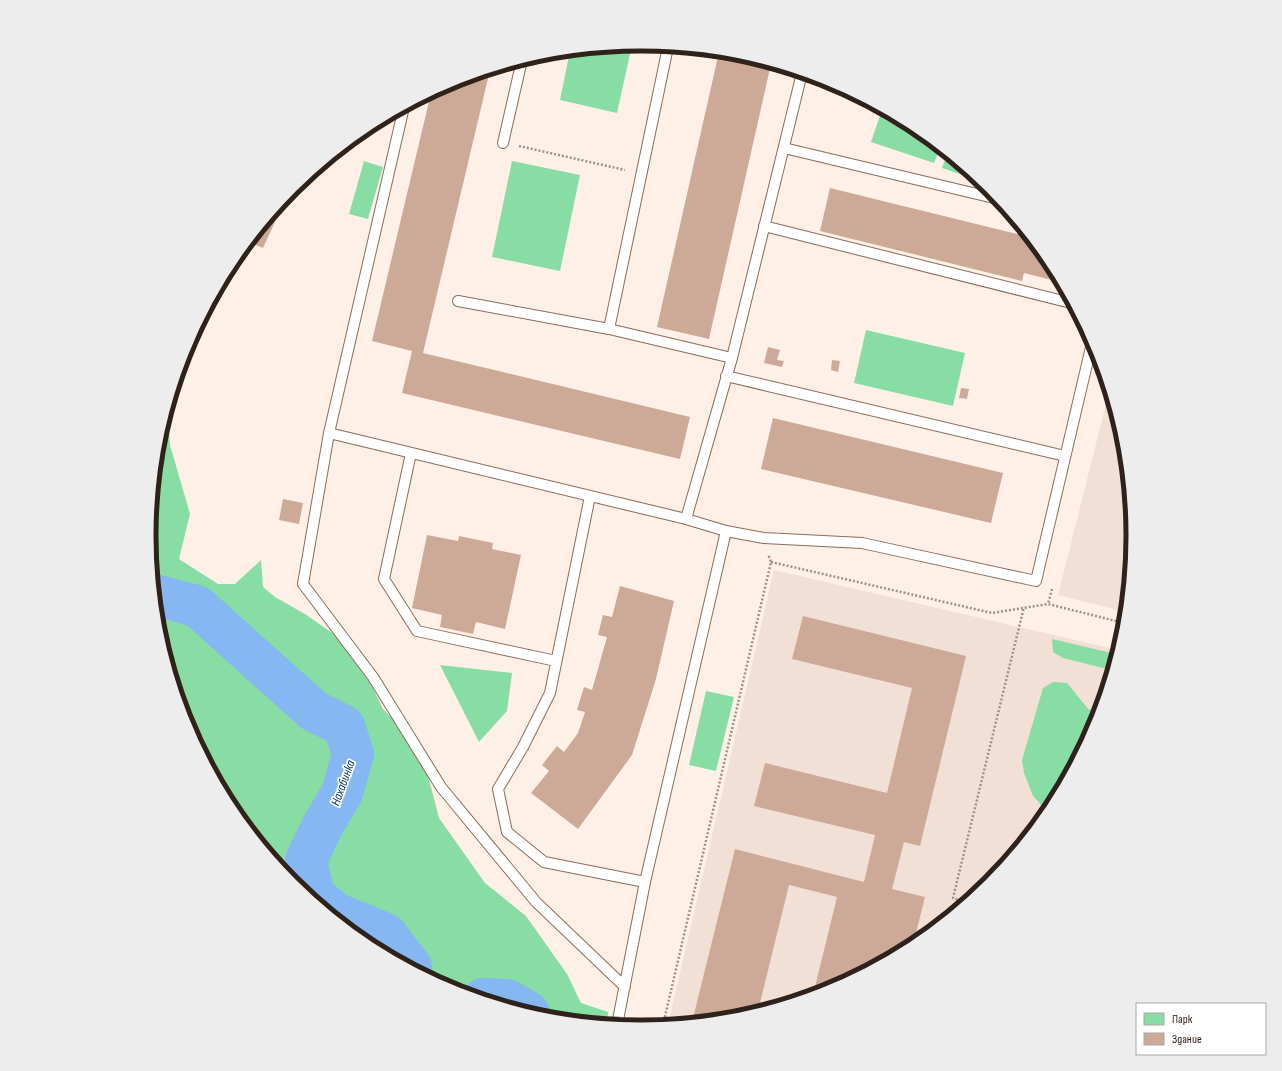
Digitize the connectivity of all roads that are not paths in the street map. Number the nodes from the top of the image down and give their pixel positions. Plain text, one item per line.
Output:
1 (667, 52) edge
2 (520, 67) edge
3 (801, 78) edge
4 (402, 114) edge
5 (503, 143) road end
6 (784, 148) junction
7 (987, 196) edge
8 (764, 226) junction
9 (458, 301) dead end
10 (1066, 302) edge
11 (609, 329) junction
12 (1090, 352) edge
13 (732, 358) junction
14 (726, 376) junction
15 (329, 433) junction
16 (411, 453) junction
17 (1065, 456) junction
18 (590, 496) junction
19 (686, 519) junction
20 (726, 531) junction
21 (556, 661) junction
22 (645, 882) junction
23 (625, 987) junction
24 (618, 1019) edge

1 - 11 lane
2 - 5 lane
3 - 6 lane
4 - 15 lane
6 - 7 lane
6 - 8 lane
8 - 10 lane
8 - 13 lane
9 - 11 lane
11 - 13 lane
12 - 17 lane
13 - 14 lane
14 - 17 lane
14 - 19 lane
15 - 16 lane
15 - 23 lane
16 - 18 lane
16 - 21 lane
17 - 20 lane
18 - 19 lane
18 - 21 lane
19 - 20 lane
20 - 22 lane
21 - 22 lane
22 - 23 lane
23 - 24 lane

